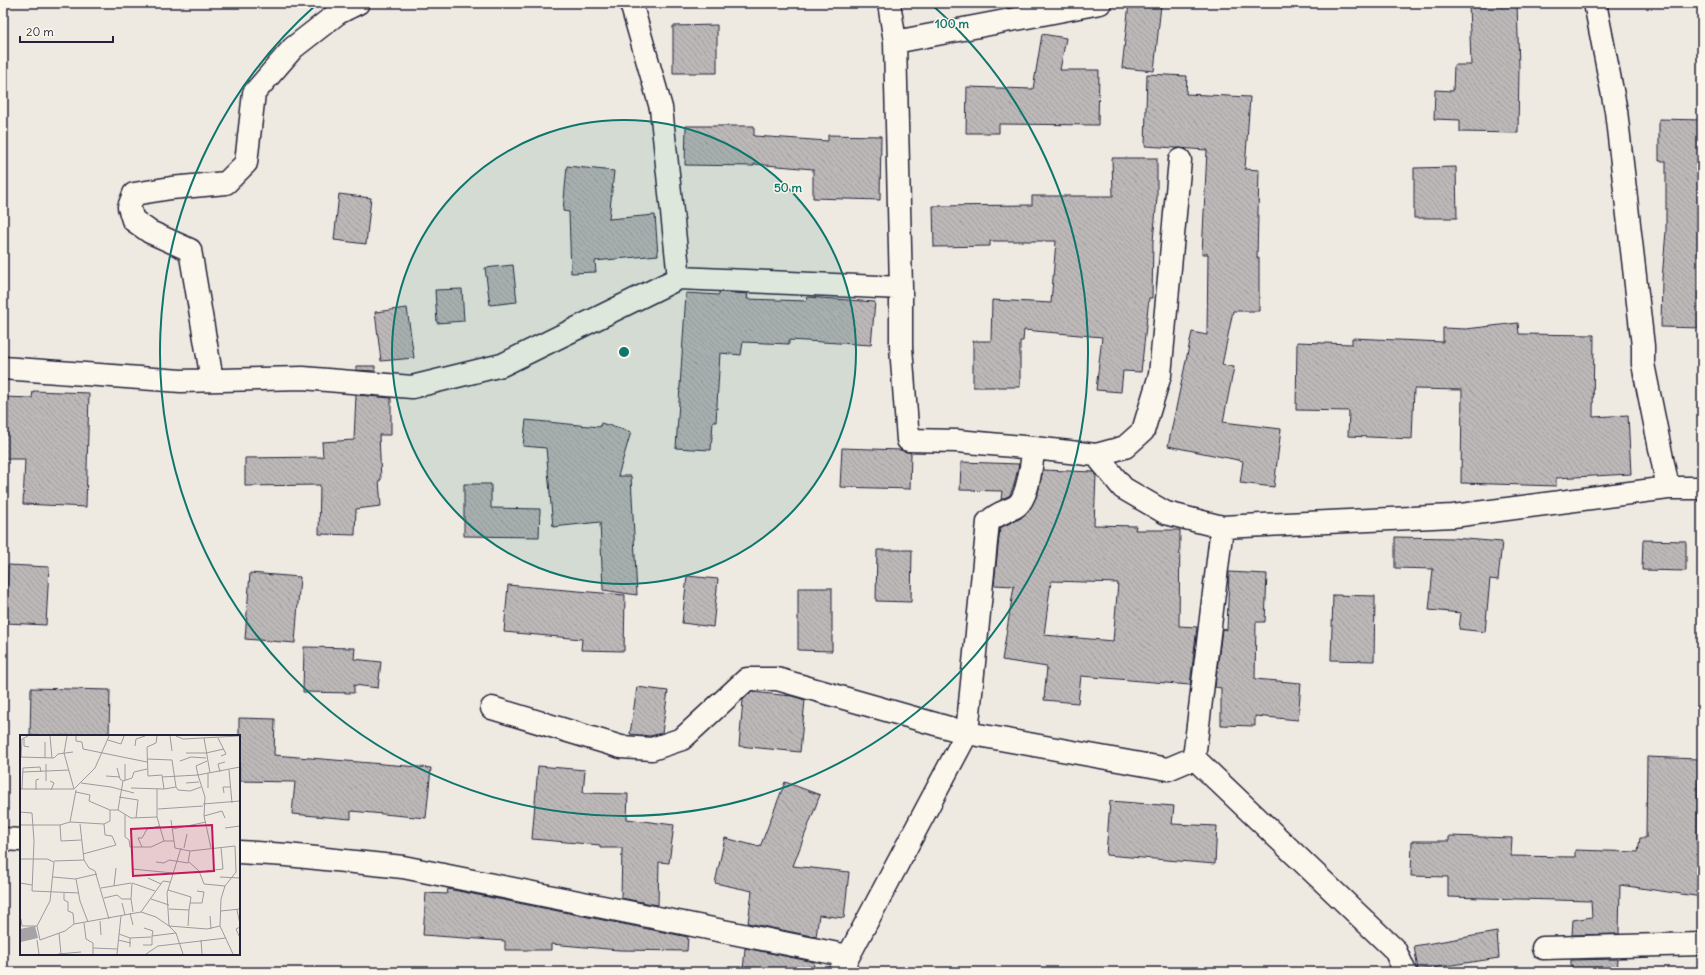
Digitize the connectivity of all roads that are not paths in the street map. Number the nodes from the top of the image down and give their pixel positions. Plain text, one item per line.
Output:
1 (358, 3) edge
2 (631, 3) edge
3 (889, 3) edge
4 (1100, 3) edge
5 (1595, 3) edge
6 (896, 42) junction
7 (1180, 160) dead end
8 (679, 278) junction
9 (901, 288) junction
10 (3, 368) edge
11 (212, 380) junction
12 (1034, 448) junction
13 (1096, 455) junction
14 (1668, 488) junction
15 (1702, 488) edge
16 (1222, 527) junction
17 (492, 708) dead end
18 (968, 733) junction
19 (1194, 758) junction
20 (3, 839) edge
21 (20, 840) edge
22 (240, 852) edge
23 (1702, 944) edge
24 (1544, 948) dead end
25 (844, 964) edge
26 (1404, 972) edge

1 - 11 street
2 - 8 street
3 - 6 street
4 - 6 street
5 - 14 street
6 - 9 street
7 - 13 street
8 - 9 street
8 - 11 street
9 - 12 street
10 - 11 street
12 - 13 street
12 - 18 street
13 - 16 street
14 - 15 street
14 - 16 street
16 - 19 street
17 - 18 street
18 - 19 street
18 - 25 street
19 - 26 street
20 - 21 street
22 - 25 street
23 - 24 street

